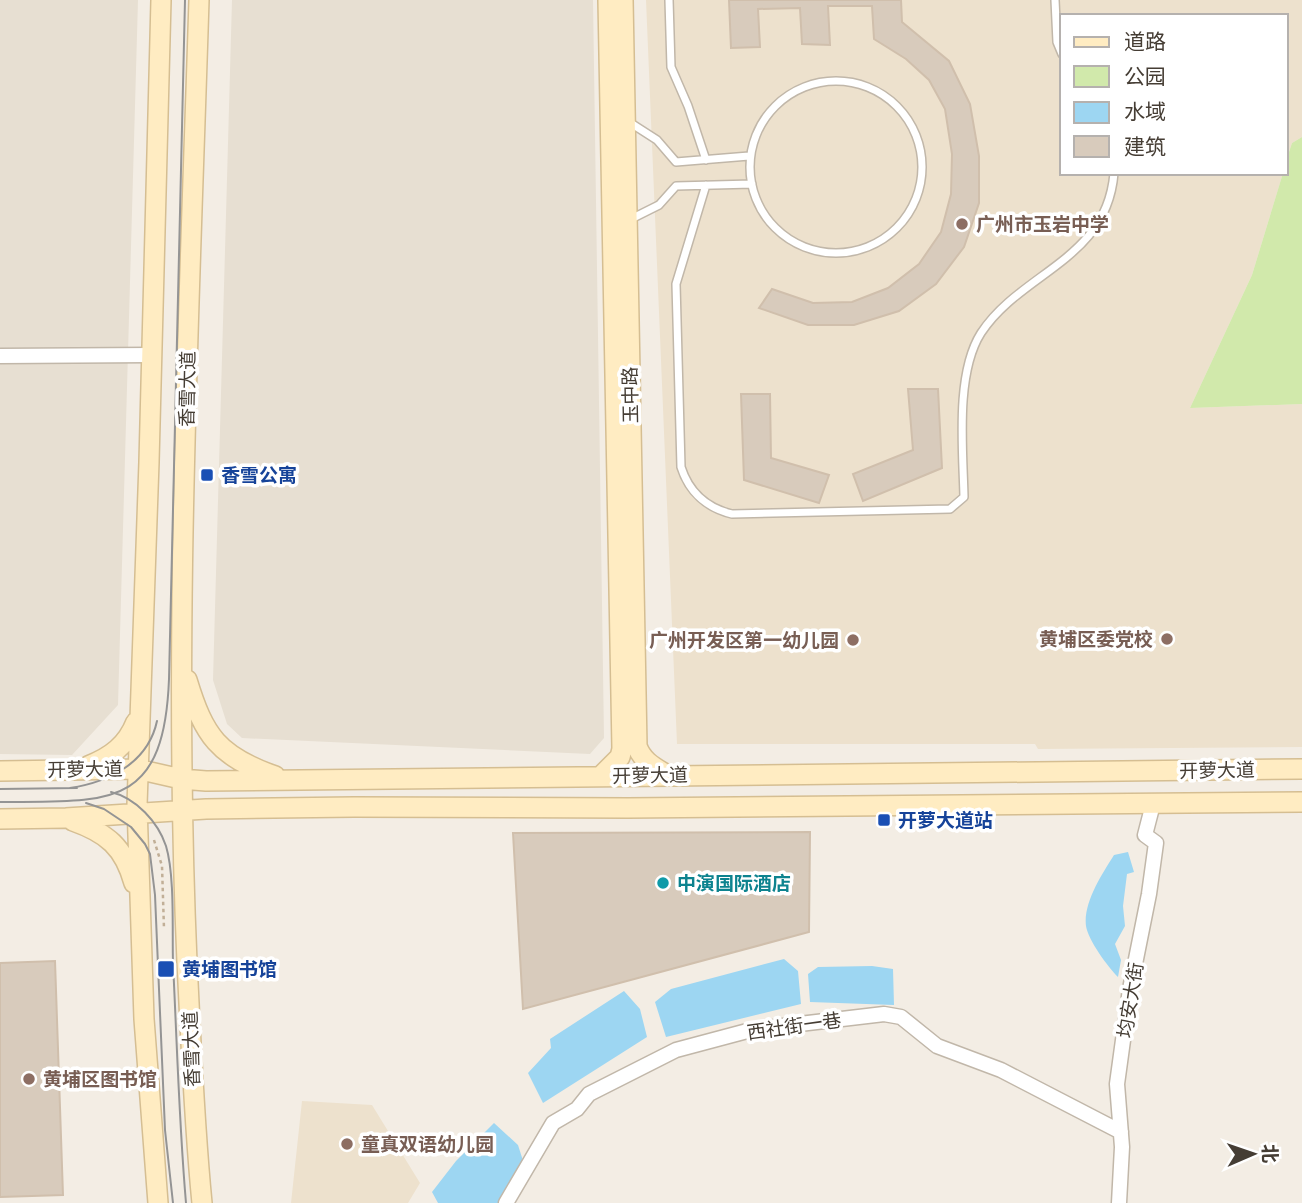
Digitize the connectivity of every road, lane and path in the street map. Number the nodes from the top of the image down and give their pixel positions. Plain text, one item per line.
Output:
1 (161, 0) edge
2 (199, 0) edge
3 (608, 0) edge
4 (623, 0) edge
5 (669, 0) edge
6 (1055, 0) edge
7 (1060, 49) edge
8 (625, 120) junction
9 (749, 156) junction
10 (706, 160) junction
11 (1114, 175) edge
12 (752, 184) junction
13 (706, 185) junction
14 (627, 220) junction
15 (151, 355) junction
16 (0, 356) edge
17 (181, 658) junction
18 (140, 711) junction
19 (78, 769) junction
20 (137, 769) junction
21 (1302, 769) edge
22 (0, 771) edge
23 (667, 775) junction
24 (601, 776) junction
25 (181, 779) junction
26 (338, 779) junction
27 (289, 780) junction
28 (1302, 802) edge
29 (1153, 804) junction
30 (337, 807) junction
31 (182, 811) junction
32 (137, 814) junction
33 (66, 818) junction
34 (0, 819) edge
35 (154, 840) dead end
36 (139, 905) junction
37 (164, 929) dead end
38 (1121, 1132) junction
39 (158, 1203) edge
40 (202, 1203) edge
41 (506, 1203) edge
42 (1119, 1203) edge

1 - 15 main road, 香雪大道
2 - 17 main road, 香雪大道
3 - 24 main road, 玉中路
4 - 8 main road, 玉中路
5 - 10 lane
6 - 7 lane
8 - 10 lane
8 - 14 main road, 玉中路
9 - 10 lane
9 - 12 lane
9 - 12 lane
11 - 13 lane
12 - 13 lane
13 - 14 lane
14 - 23 main road, 玉中路
15 - 16 street
15 - 18 main road, 香雪大道
17 - 25 main road, 香雪大道
17 - 27 main road
18 - 19 main road
18 - 20 main road, 香雪大道
19 - 20 main road, 开萝大道
19 - 22 main road, 开萝大道
20 - 25 main road, 开萝大道
20 - 32 main road, 香雪大道
21 - 23 main road, 开萝大道
23 - 24 main road, 开萝大道
24 - 26 main road, 开萝大道
25 - 27 main road, 开萝大道
25 - 31 main road, 香雪大道
26 - 27 main road, 开萝大道
26 - 30 main road
28 - 29 main road, 开萝大道
29 - 30 main road, 开萝大道
29 - 38 street, 均安大街
30 - 31 main road, 开萝大道
31 - 32 main road, 开萝大道
31 - 40 main road, 香雪大道
32 - 33 main road, 开萝大道
32 - 36 main road
33 - 34 main road, 开萝大道
33 - 36 main road
35 - 37 path
36 - 39 main road
38 - 41 street, 西社街一巷
38 - 42 street, 均安大街

